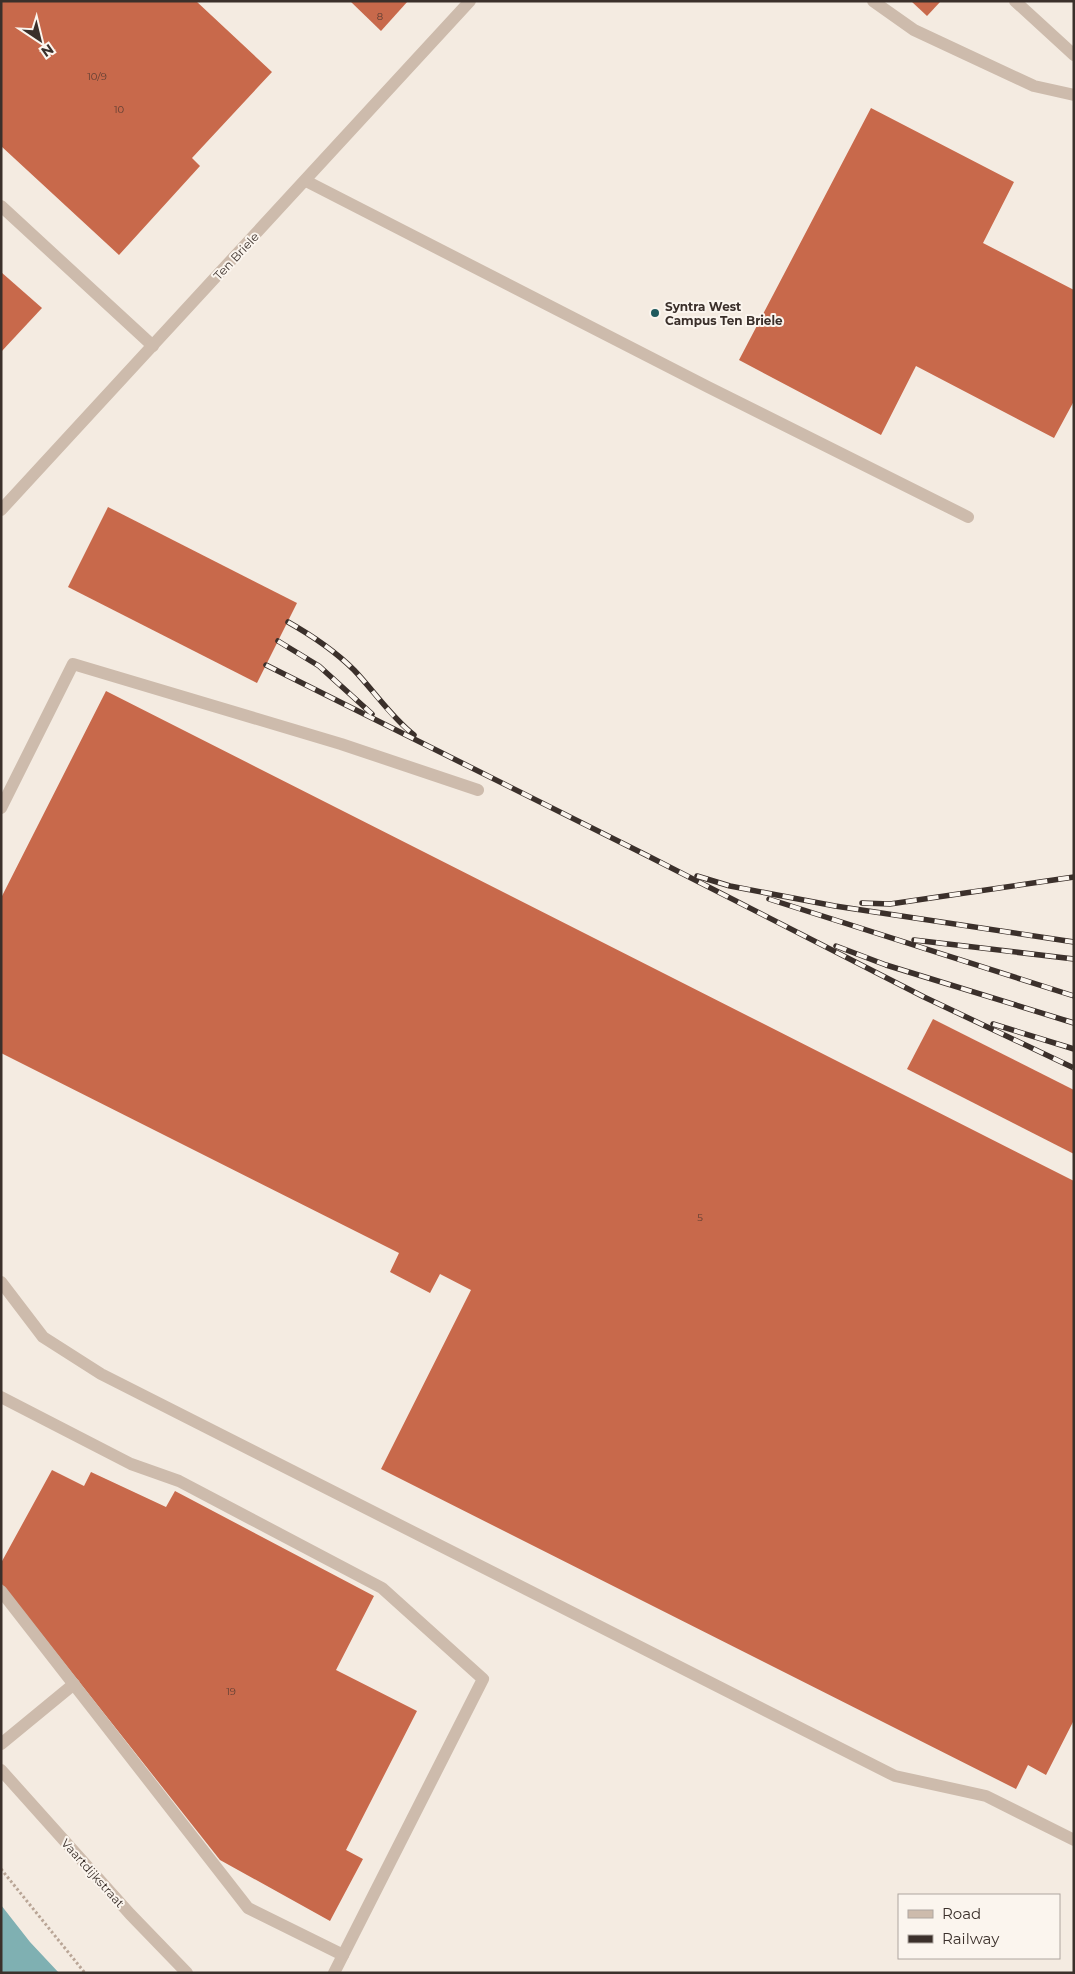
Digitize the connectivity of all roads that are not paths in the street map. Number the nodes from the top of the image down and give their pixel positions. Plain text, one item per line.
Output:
1 (470, 1) edge
2 (873, 1) edge
3 (1015, 1) edge
4 (1073, 54) edge
5 (1074, 95) edge
6 (306, 181) junction
7 (1, 206) edge
8 (153, 346) junction
9 (1, 510) edge
10 (968, 517) dead end
11 (478, 790) dead end
12 (1, 808) edge
13 (1, 1282) edge
14 (1, 1397) edge
15 (1, 1591) edge
16 (74, 1684) junction
17 (1, 1744) edge
18 (1, 1770) edge
19 (1074, 1840) edge
20 (343, 1955) junction
21 (187, 1973) edge
22 (334, 1973) edge

1 - 6 street, Ten Briele
2 - 5 street
3 - 4 street
6 - 8 street, Ten Briele
6 - 10 street
7 - 8 street
8 - 9 street, Ten Briele
11 - 12 street
13 - 19 street
14 - 20 street
15 - 16 street
16 - 17 street
16 - 20 street
18 - 21 street, Vaartdijkstraat
20 - 22 street

